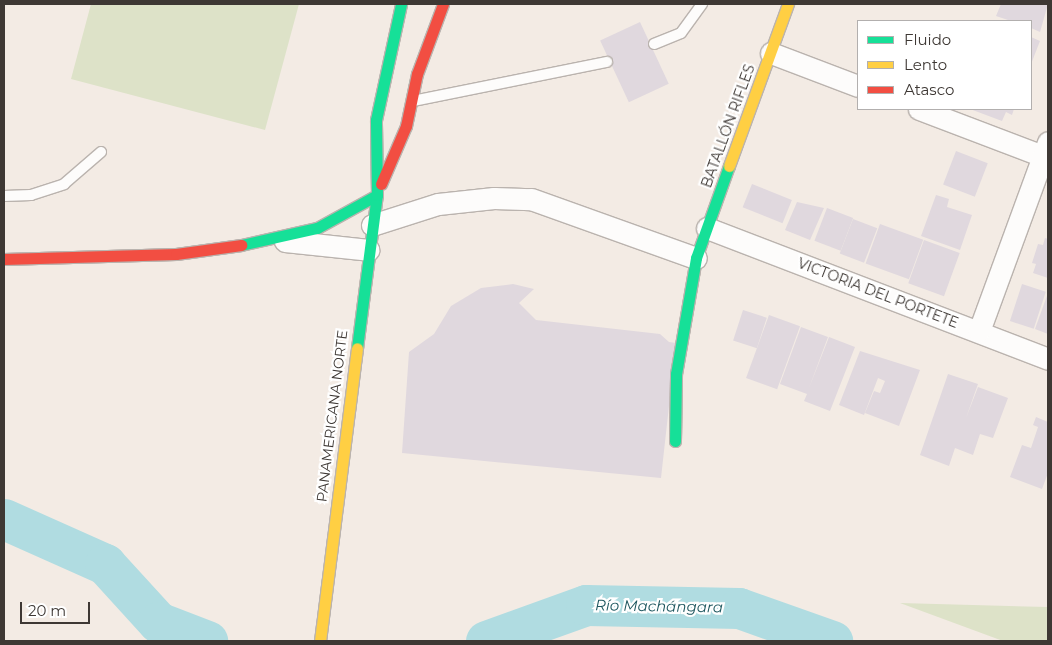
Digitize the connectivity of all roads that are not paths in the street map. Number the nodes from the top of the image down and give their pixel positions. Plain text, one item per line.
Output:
1 (401, 4) edge
2 (443, 4) edge
3 (702, 4) edge
4 (788, 4) edge
5 (654, 44) dead end
6 (771, 53) junction
7 (607, 62) dead end
8 (857, 86) edge
9 (412, 101) junction
10 (921, 110) edge
11 (101, 152) dead end
12 (1047, 152) edge
13 (377, 195) junction
14 (4, 196) edge
15 (372, 225) junction
16 (707, 228) junction
17 (272, 240) junction
18 (369, 250) junction
19 (696, 258) junction
20 (4, 259) edge
21 (979, 331) junction
22 (1048, 360) edge
23 (675, 441) dead end
24 (320, 641) edge

1 - 13 main road, PANAMERICANA NORTE
2 - 9 main road, PANAMERICANA NORTE
3 - 5 lane
4 - 6 main road, BATALLÓN RIFLES
6 - 8 street
6 - 16 main road, BATALLÓN RIFLES
7 - 9 lane
9 - 13 main road, PANAMERICANA NORTE
10 - 12 street
11 - 14 lane
12 - 21 street
13 - 15 main road, PANAMERICANA NORTE
13 - 17 main road
15 - 18 main road, PANAMERICANA NORTE
15 - 19 street
16 - 19 main road, BATALLÓN RIFLES
16 - 21 street, VICTORIA DEL PORTETE
17 - 18 street
17 - 20 main road
18 - 24 main road, PANAMERICANA NORTE
19 - 23 main road, BATALLÓN RIFLES
21 - 22 street, VICTORIA DEL PORTETE

